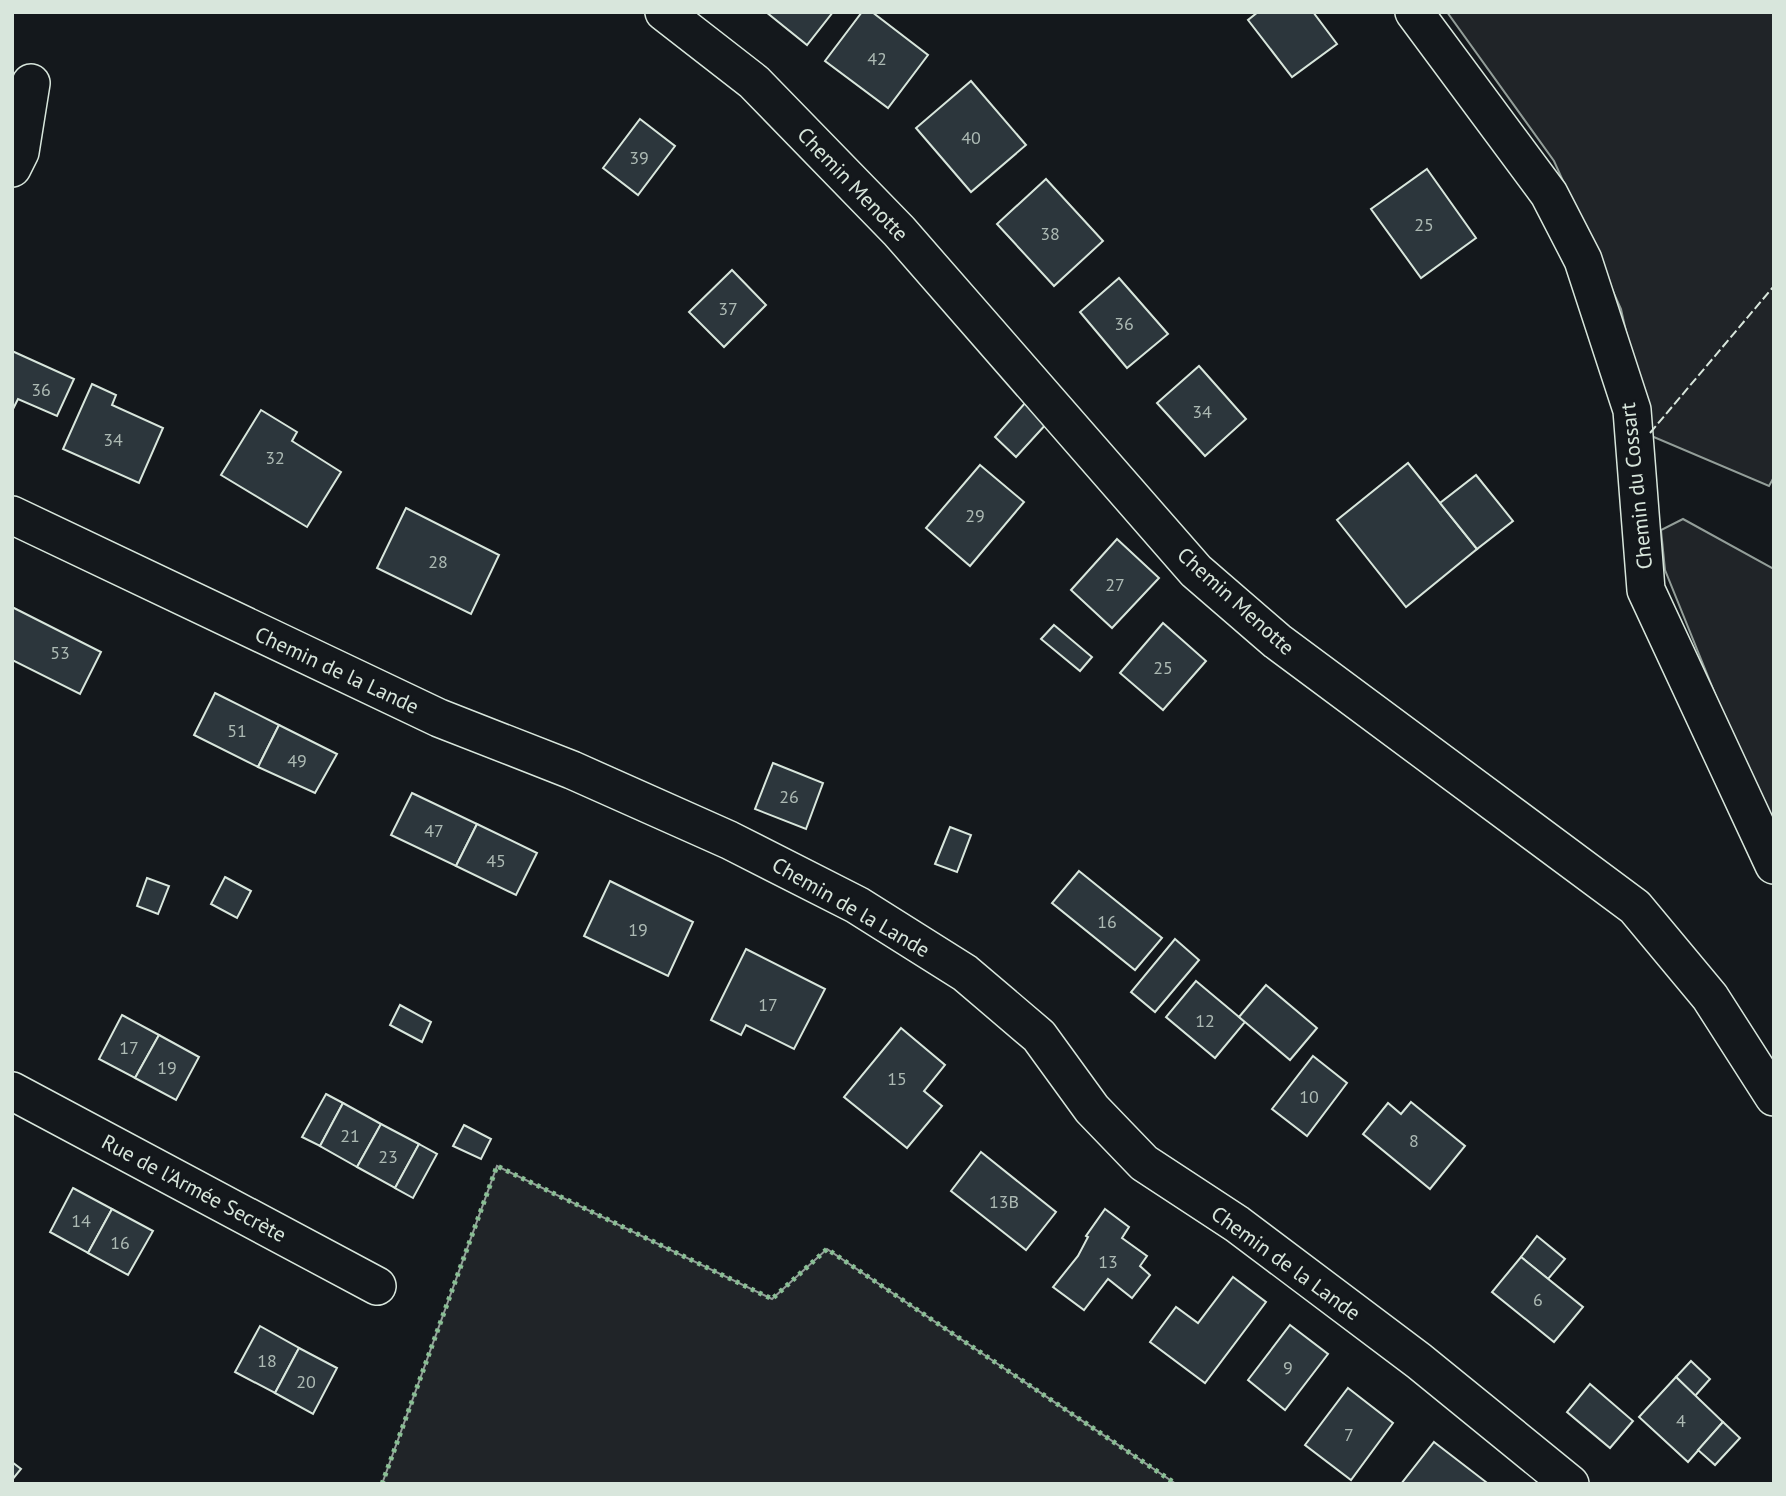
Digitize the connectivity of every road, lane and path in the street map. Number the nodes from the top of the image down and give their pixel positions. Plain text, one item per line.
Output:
1 (664, 12) edge
2 (1414, 12) edge
3 (31, 83) dead end
4 (12, 168) edge
5 (12, 515) edge
6 (1774, 865) edge
7 (12, 1091) edge
8 (1774, 1097) edge
9 (377, 1286) dead end
10 (1570, 1484) edge

1 - 8 street, Chemin Menotte
2 - 6 street, Chemin du Cossart
3 - 4 street
5 - 10 street, Chemin de la Lande
7 - 9 street, Rue de l'Armée Secrète

